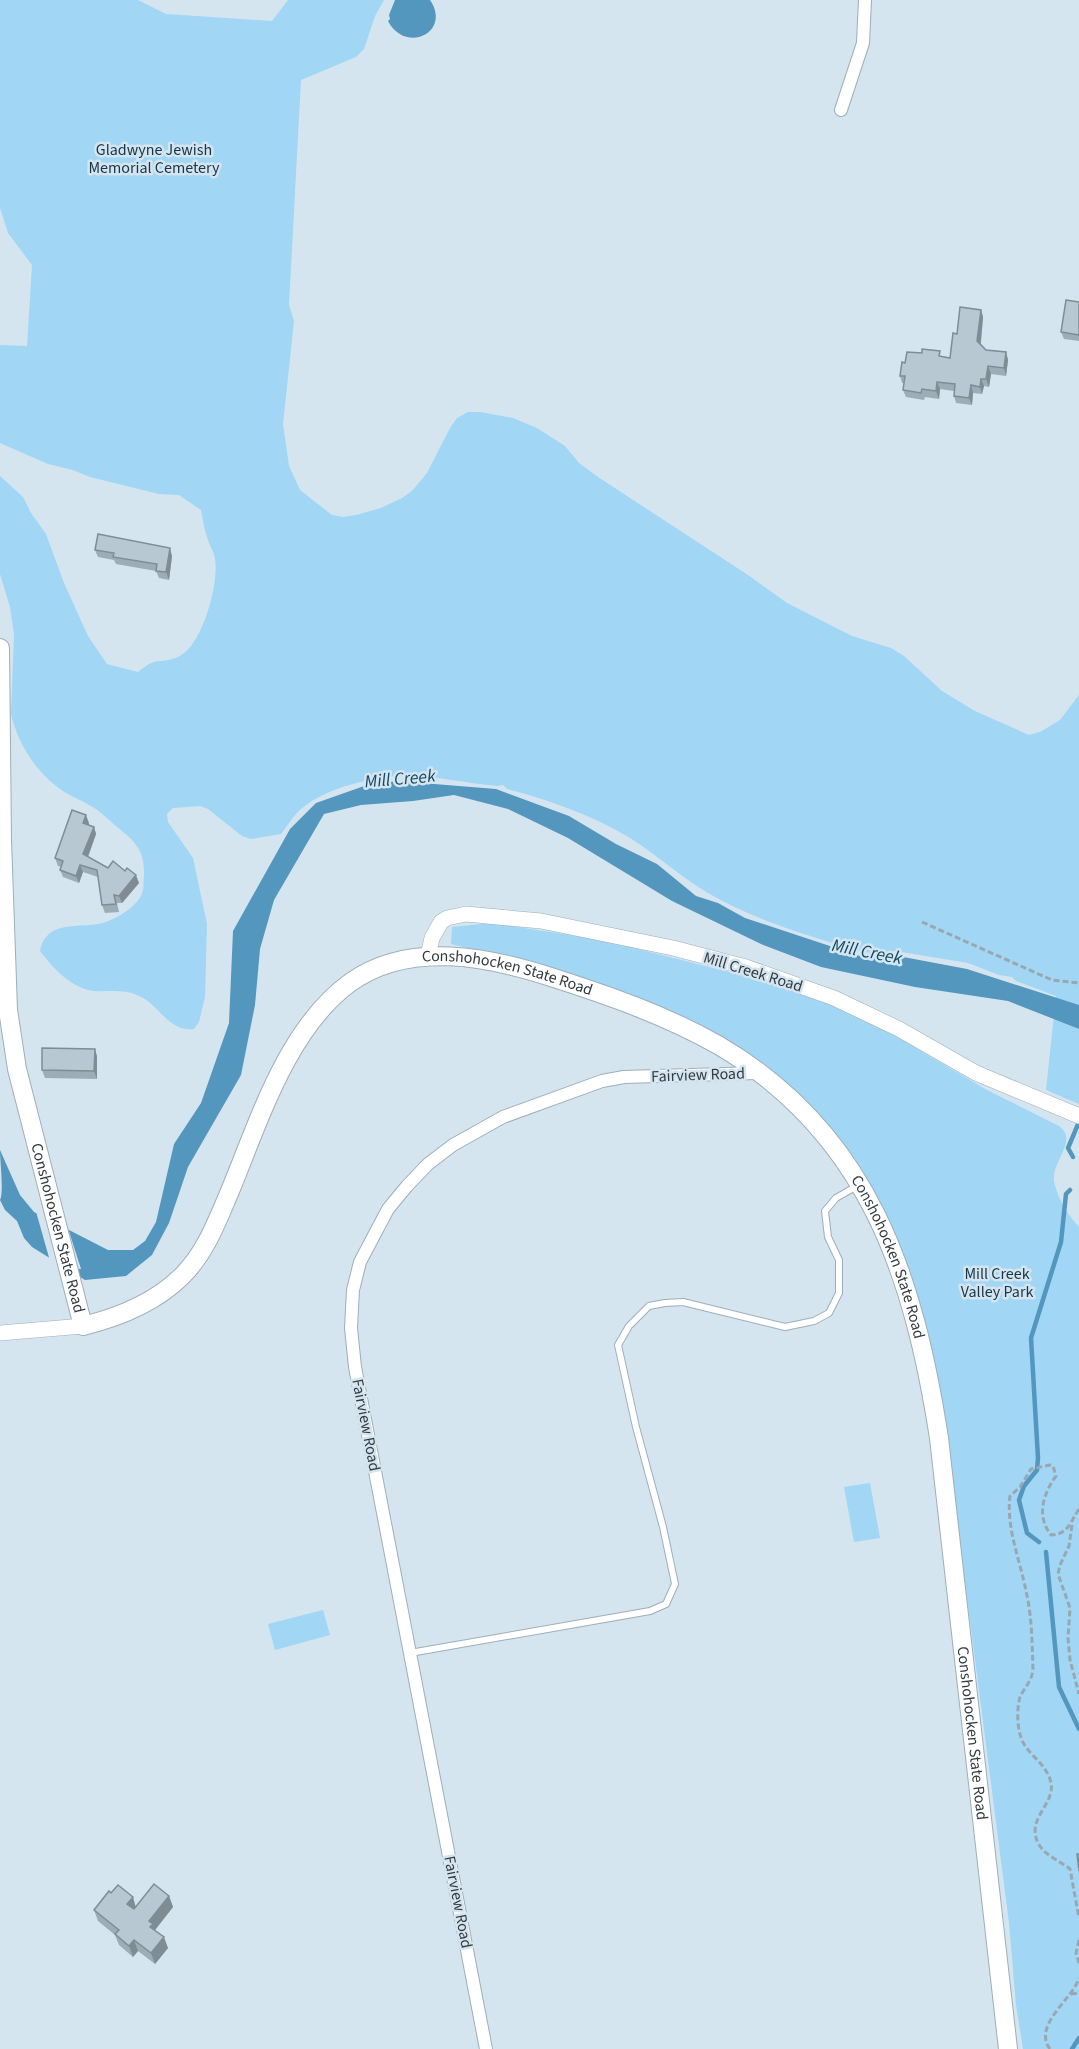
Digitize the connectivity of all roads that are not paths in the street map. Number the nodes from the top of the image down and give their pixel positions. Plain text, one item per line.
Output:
1 (865, 0) edge
2 (841, 110) dead end
3 (0, 648) edge
4 (1, 840) edge
5 (428, 956) junction
6 (758, 1073) junction
7 (1076, 1115) edge
8 (860, 1185) junction
9 (83, 1326) junction
10 (0, 1334) edge
11 (410, 1653) junction
12 (486, 2049) edge
13 (1008, 2049) edge

1 - 2 street
3 - 4 main road, Conshohocken State Road
4 - 9 main road, Conshohocken State Road
5 - 6 main road, Conshohocken State Road
5 - 7 street, Mill Creek Road
5 - 9 main road, Conshohocken State Road
6 - 8 main road, Conshohocken State Road
6 - 11 street, Fairview Road
8 - 11 lane
8 - 13 main road, Conshohocken State Road
9 - 10 street
11 - 12 street, Fairview Road

